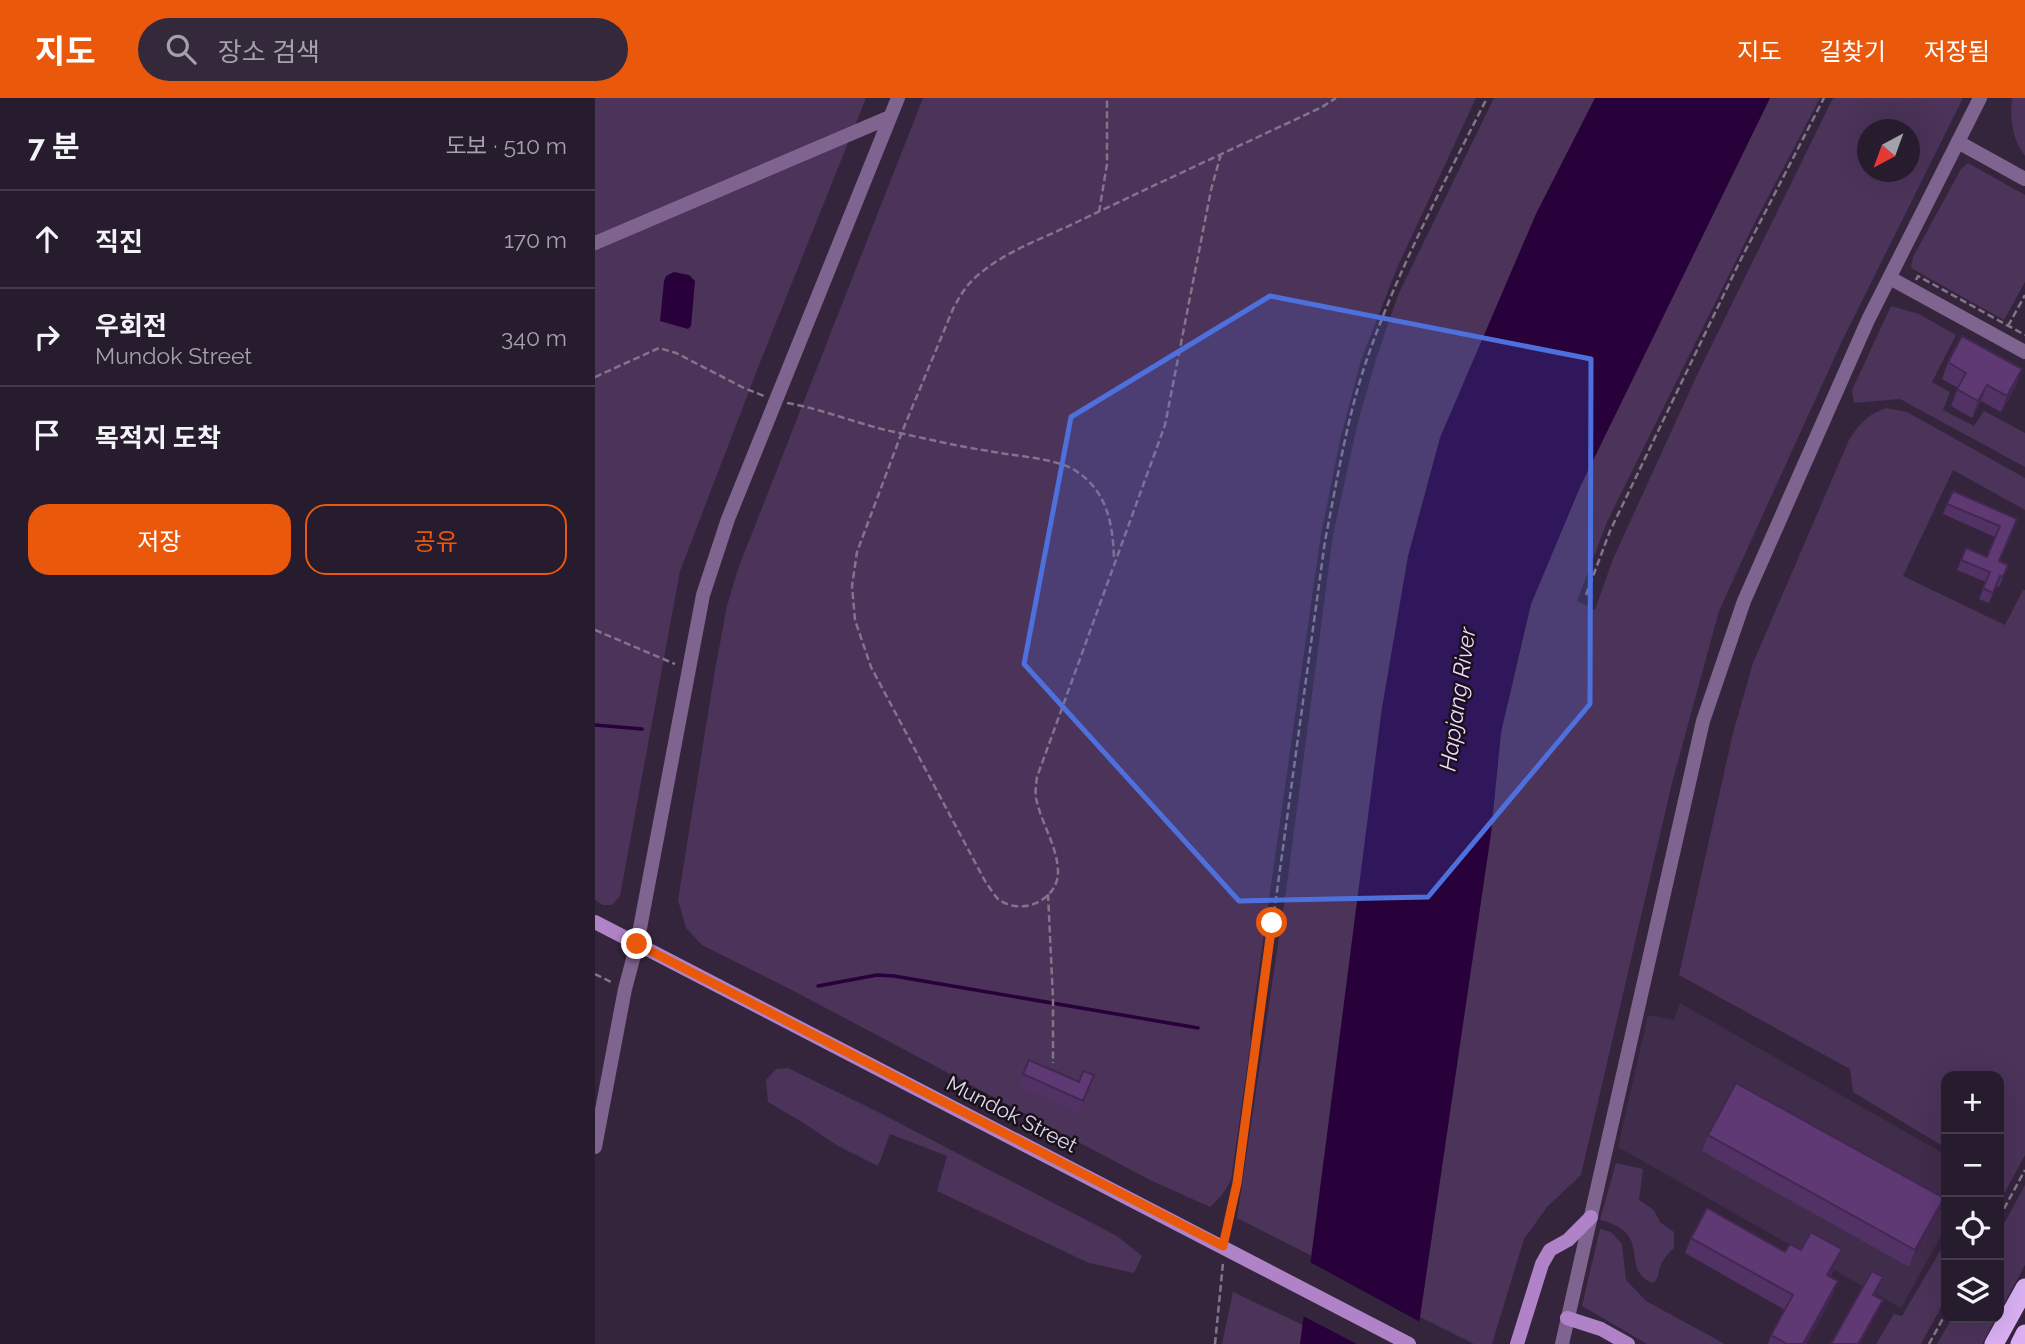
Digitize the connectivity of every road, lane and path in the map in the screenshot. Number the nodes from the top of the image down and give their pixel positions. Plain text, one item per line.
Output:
1 (898, 98) edge
2 (1107, 98) edge
3 (1336, 98) edge
4 (1487, 98) edge
5 (1824, 98) edge
6 (1980, 98) edge
7 (890, 117) junction
8 (1958, 142) junction
9 (1221, 154) junction
10 (2025, 179) edge
11 (1099, 212) junction
12 (595, 243) edge
13 (1890, 278) junction
14 (2025, 295) edge
15 (2008, 326) dead end
16 (2025, 352) edge
17 (595, 377) edge
18 (776, 401) junction
19 (902, 432) junction
20 (1115, 564) junction
21 (1586, 595) dead end
22 (595, 629) edge
23 (688, 669) junction
24 (1048, 894) junction
25 (595, 922) edge
26 (637, 944) junction
27 (595, 974) edge
28 (625, 989) junction
29 (1053, 1063) dead end
30 (595, 1147) edge
31 (2025, 1170) edge
32 (2004, 1209) edge
33 (1591, 1217) junction
34 (1227, 1248) junction
35 (2025, 1288) edge
36 (1567, 1318) junction
37 (1941, 1322) edge
38 (2025, 1334) edge
39 (1215, 1344) edge
40 (1409, 1344) edge
41 (1517, 1344) edge
42 (1562, 1344) edge
43 (1628, 1344) edge
44 (1929, 1344) edge
45 (1994, 1344) edge
46 (2020, 1344) edge

1 - 7 street
2 - 11 path
3 - 9 path
4 - 34 path
5 - 21 path
6 - 8 street
7 - 12 street
7 - 18 street
8 - 10 street
8 - 13 street
9 - 11 path
9 - 20 path
11 - 19 path
13 - 16 street
13 - 33 street
14 - 15 path
17 - 18 path
18 - 19 path
18 - 23 street
19 - 20 path
19 - 24 path
20 - 24 path
22 - 23 path
23 - 26 street
24 - 29 path
25 - 26 main road, Mundok Street
26 - 28 street
26 - 34 main road, Mundok Street
27 - 28 path
28 - 30 street
31 - 32 path
33 - 36 street
33 - 41 main road
34 - 39 path
34 - 40 main road, Mundok Street
35 - 45 highway
36 - 42 street
36 - 43 main road
37 - 44 path
38 - 46 highway

